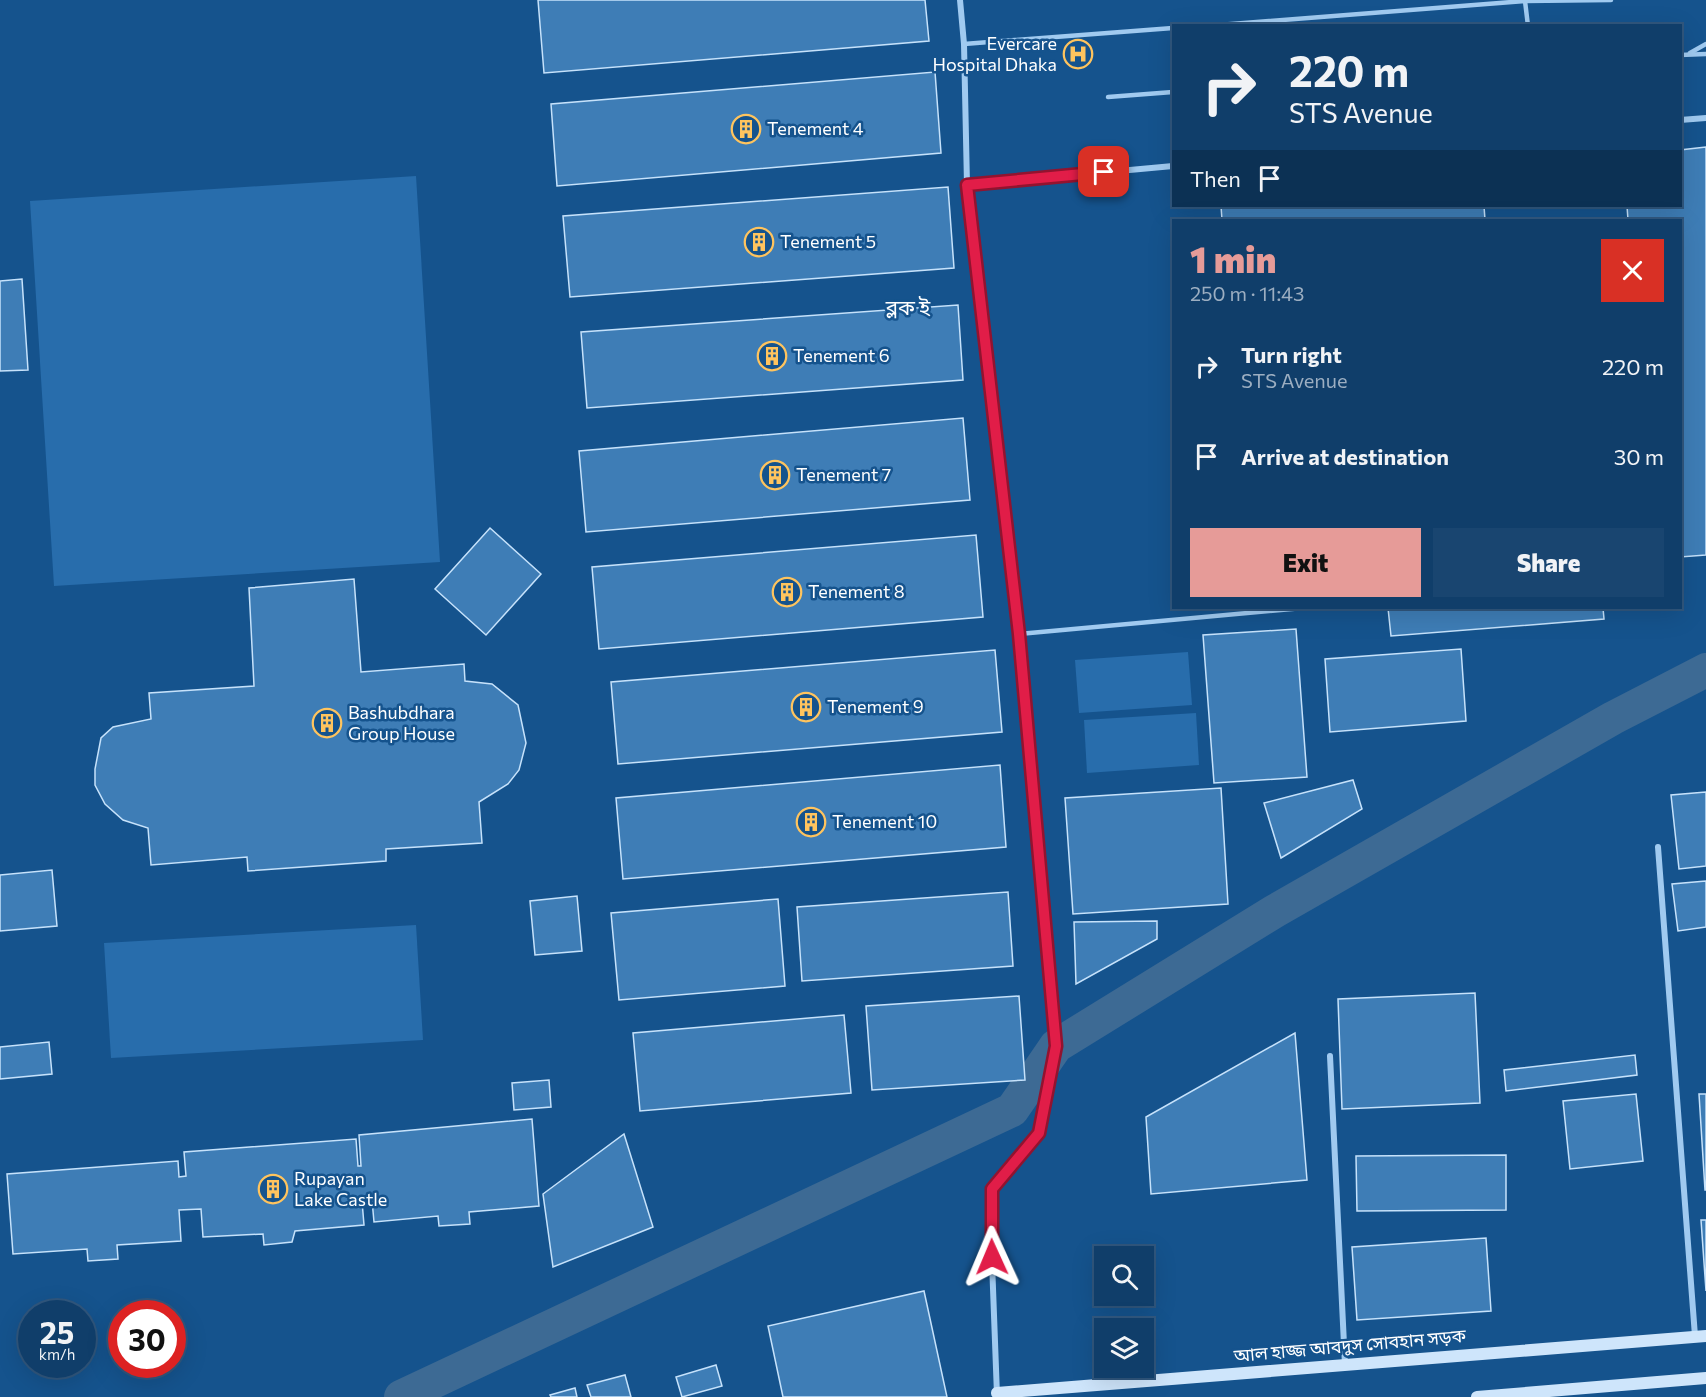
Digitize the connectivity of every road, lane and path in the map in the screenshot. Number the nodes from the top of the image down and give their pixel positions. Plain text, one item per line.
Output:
1 (960, 0) edge
2 (1609, 0) edge
3 (1525, 1) edge
4 (1232, 24) edge
5 (1528, 24) edge
6 (1172, 28) edge
7 (964, 44) junction
8 (1706, 44) edge
9 (1706, 54) edge
10 (1682, 55) edge
11 (1688, 55) junction
12 (1172, 92) edge
13 (1108, 97) dead end
14 (1706, 118) edge
15 (1682, 120) edge
16 (1172, 166) edge
17 (967, 185) junction
18 (1291, 609) edge
19 (1019, 634) junction
20 (1658, 847) dead end
21 (1330, 1056) dead end
22 (1701, 1336) edge
23 (1345, 1365) junction
24 (1706, 1378) edge
25 (997, 1395) edge
26 (1477, 1397) edge

1 - 7 street
2 - 3 lane
3 - 4 lane
3 - 5 lane
6 - 7 lane
7 - 17 street
8 - 11 lane
9 - 11 lane
10 - 11 lane
12 - 13 lane
14 - 15 street
16 - 17 street
17 - 19 street
18 - 19 lane
19 - 25 street
20 - 22 street
21 - 23 street
22 - 23 street, আল হাজ্জ আবদুস সোবহান সড়ক
23 - 25 street, আল হাজ্জ আবদুস সোবহান সড়ক
24 - 26 street

